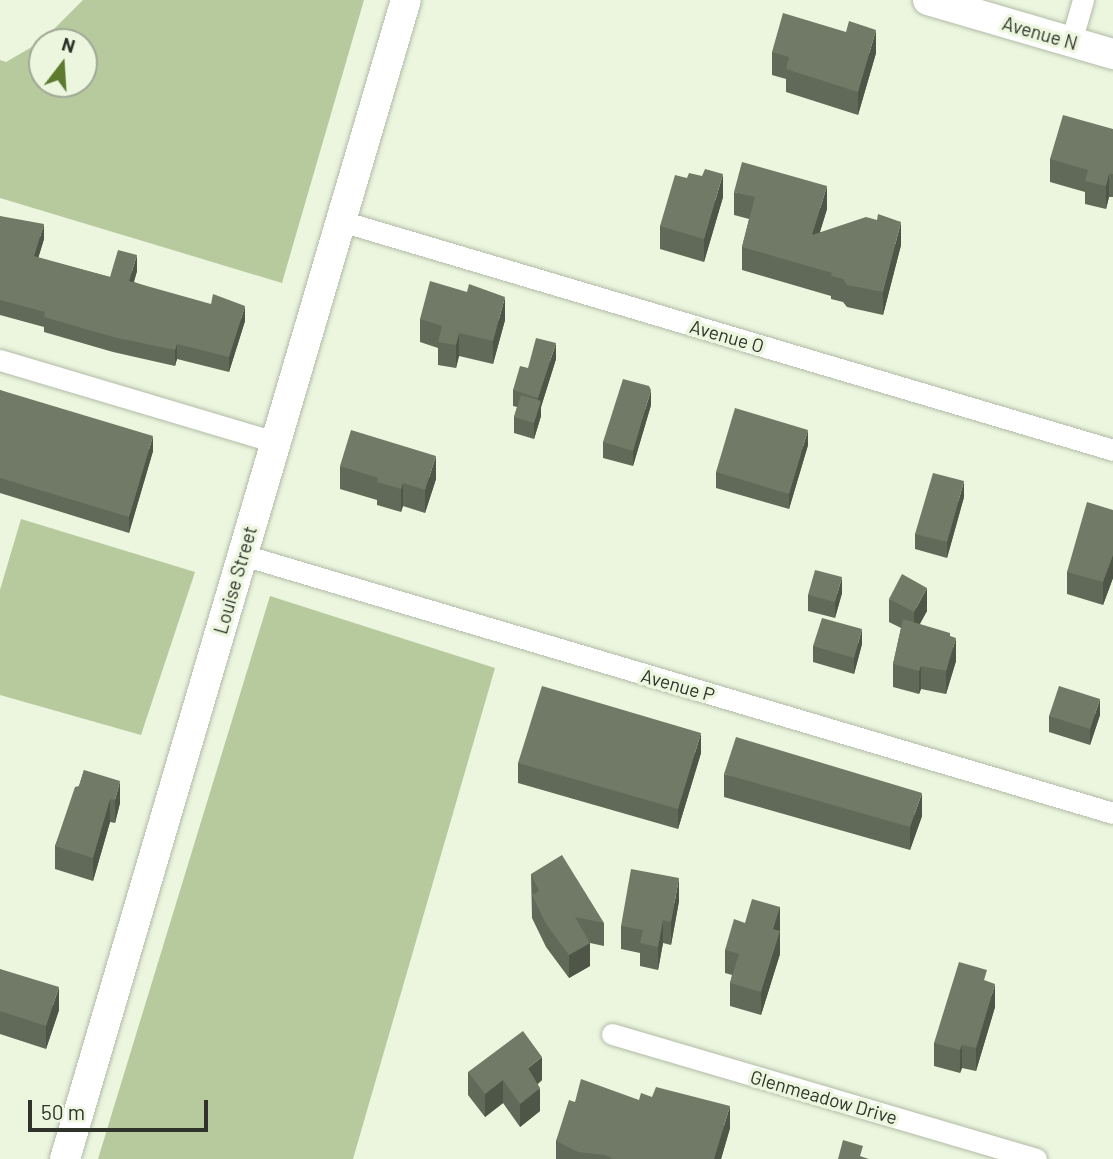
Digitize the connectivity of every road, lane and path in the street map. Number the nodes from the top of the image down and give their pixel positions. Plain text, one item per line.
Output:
1 (406, 0) edge
2 (928, 0) edge
3 (1083, 0) edge
4 (1071, 42) junction
5 (1113, 54) edge
6 (341, 221) junction
7 (0, 360) edge
8 (275, 442) junction
9 (1113, 450) edge
10 (243, 555) junction
11 (1113, 813) edge
12 (612, 1034) dead end
13 (65, 1159) edge
14 (1036, 1159) edge

1 - 6 street, Louise Street
2 - 4 street, Avenue N
3 - 4 street
4 - 5 street, Avenue N
6 - 8 street, Louise Street
6 - 9 street, Avenue O
7 - 8 street
8 - 10 street, Louise Street
10 - 11 street, Avenue P
10 - 13 street, Louise Street
12 - 14 street, Glenmeadow Drive

